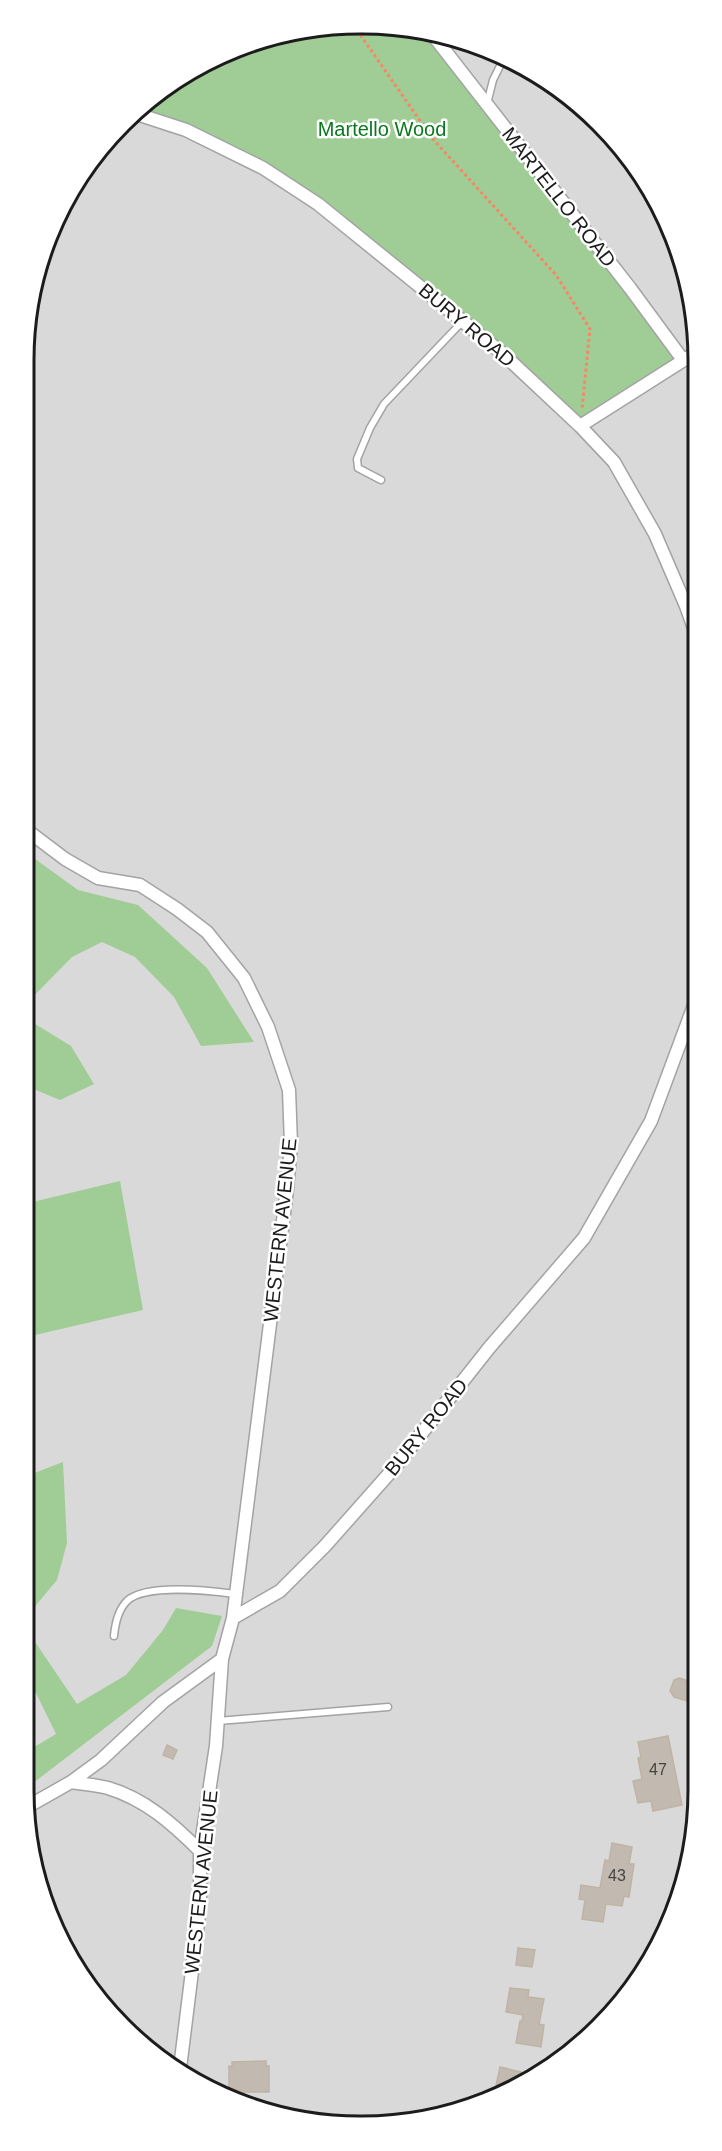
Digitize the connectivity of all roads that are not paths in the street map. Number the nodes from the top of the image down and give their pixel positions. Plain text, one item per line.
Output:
1 (440, 45) edge
2 (500, 66) edge
3 (486, 104) junction
4 (145, 117) edge
5 (463, 321) junction
6 (688, 357) edge
7 (683, 360) junction
8 (580, 426) junction
9 (381, 480) dead end
10 (688, 612) edge
11 (34, 836) edge
12 (688, 1022) edge
13 (236, 1594) junction
14 (233, 1618) junction
15 (114, 1636) dead end
16 (222, 1659) junction
17 (388, 1707) dead end
18 (218, 1721) junction
19 (71, 1782) junction
20 (35, 1803) edge
21 (200, 1851) junction
22 (181, 2062) edge

1 - 3 street, MARTELLO ROAD
2 - 3 lane
3 - 7 street, MARTELLO ROAD
4 - 5 street, BURY ROAD
5 - 8 street, BURY ROAD
5 - 9 lane
6 - 7 street
7 - 8 street
8 - 10 street, BURY ROAD
11 - 13 street, WESTERN AVENUE
12 - 14 street, BURY ROAD
13 - 14 street, WESTERN AVENUE
13 - 15 lane
14 - 16 street
16 - 18 street, WESTERN AVENUE
16 - 19 street
17 - 18 lane
18 - 21 street, WESTERN AVENUE
19 - 20 street
19 - 21 street
21 - 22 street, WESTERN AVENUE

